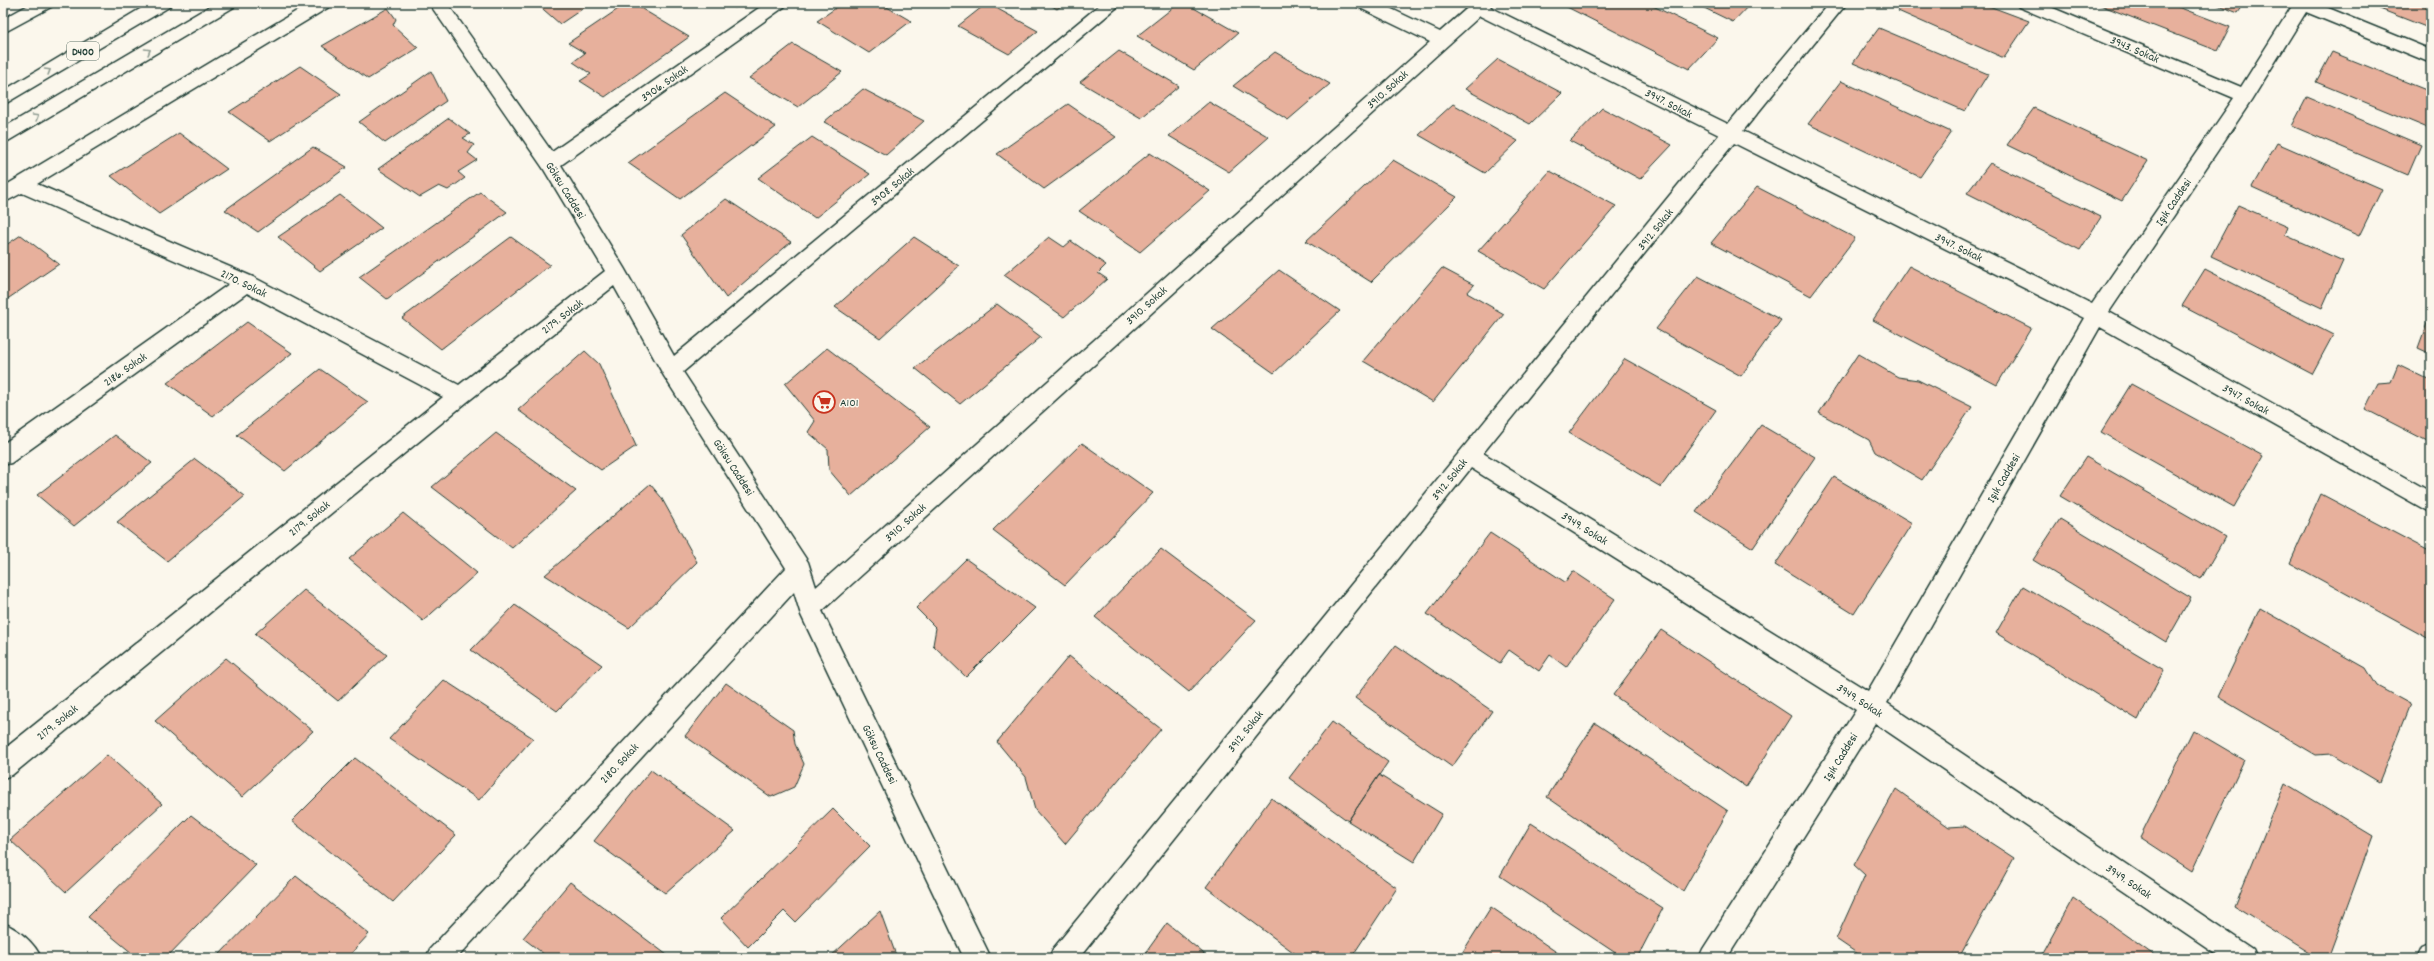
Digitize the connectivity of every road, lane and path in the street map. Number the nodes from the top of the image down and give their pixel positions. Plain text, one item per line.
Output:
1 (45, 3) edge
2 (163, 3) edge
3 (228, 3) edge
4 (323, 3) edge
5 (438, 3) edge
6 (778, 3) edge
7 (1113, 3) edge
8 (1364, 3) edge
9 (1838, 3) edge
10 (2025, 3) edge
11 (2302, 3) edge
12 (1481, 6) edge
13 (3, 27) edge
14 (1441, 40) junction
15 (2431, 57) edge
16 (2245, 96) junction
17 (3, 99) edge
18 (1732, 135) junction
19 (3, 137) edge
20 (550, 163) junction
21 (21, 185) junction
22 (3, 196) edge
23 (617, 273) junction
24 (246, 283) junction
25 (2096, 315) junction
26 (671, 370) junction
27 (460, 396) junction
28 (1468, 455) junction
29 (3, 456) edge
30 (2431, 503) edge
31 (800, 569) junction
32 (809, 608) junction
33 (1872, 707) junction
34 (3, 766) edge
35 (3, 936) edge
36 (28, 958) edge
37 (439, 958) edge
38 (978, 958) edge
39 (1062, 958) edge
40 (1712, 958) edge
41 (2244, 958) edge

1 - 13 main road
17 -> 2 main road, D400
19 -> 3 main road
4 - 21 main road
5 - 20 main road, Göksu Caddesi
6 - 20 main road, 3906. Sokak
7 - 26 main road, 3908. Sokak
8 - 14 main road
9 - 18 main road, 3912. Sokak
10 - 16 main road, 3943. Sokak
11 - 15 main road
11 - 16 main road, Işık Caddesi
12 - 14 main road, 3910. Sokak
12 - 18 main road, 3947. Sokak
14 - 32 main road, 3910. Sokak
16 - 25 main road, Işık Caddesi
18 - 25 main road, 3947. Sokak
18 - 28 main road, 3912. Sokak
20 - 23 main road, Göksu Caddesi
21 - 22 main road
21 - 24 main road, 2170. Sokak
23 - 26 main road, Göksu Caddesi
23 - 27 main road, 2179. Sokak
24 - 27 main road, 2170. Sokak
24 - 29 main road, 2186. Sokak
25 - 30 main road, 3947. Sokak
25 - 33 main road, Işık Caddesi
26 - 31 main road, Göksu Caddesi
27 - 34 main road, 2179. Sokak
28 - 33 main road, 3949. Sokak
28 - 39 main road, 3912. Sokak
31 - 32 main road, Göksu Caddesi
31 - 37 main road, 2180. Sokak
32 - 38 main road, Göksu Caddesi
33 - 40 main road, Işık Caddesi
33 - 41 main road, 3949. Sokak
35 - 36 main road

